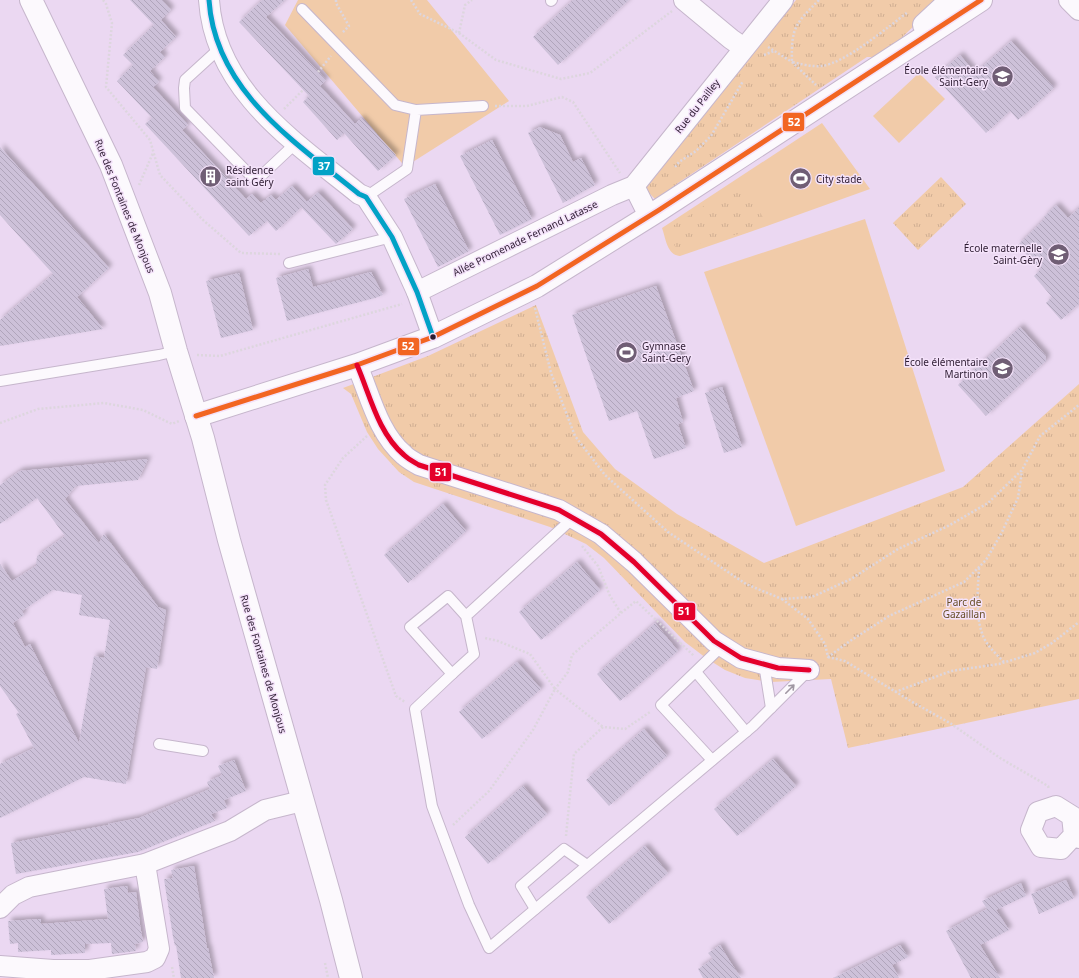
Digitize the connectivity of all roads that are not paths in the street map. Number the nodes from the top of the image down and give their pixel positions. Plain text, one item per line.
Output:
1 (31, 0) edge
2 (209, 0) edge
3 (685, 0) edge
4 (783, 0) edge
5 (951, 0) edge
6 (981, 0) edge
7 (1069, 0) edge
8 (302, 9) dead end
9 (1079, 10) edge
10 (749, 41) junction
11 (220, 48) junction
12 (861, 79) junction
13 (483, 106) road end
14 (416, 110) junction
15 (296, 143) junction
16 (634, 186) junction
17 (366, 197) junction
18 (650, 216) junction
19 (392, 237) junction
20 (289, 263) dead end
21 (419, 296) junction
22 (434, 337) junction
23 (184, 353) junction
24 (357, 365) junction
25 (0, 381) edge
26 (182, 420) junction
27 (569, 521) junction
28 (466, 616) junction
29 (722, 646) junction
30 (764, 664) junction
31 (699, 668) junction
32 (809, 670) joint
33 (452, 674) junction
34 (771, 708) junction
35 (746, 732) junction
36 (159, 744) dead end
37 (203, 751) dead end
38 (712, 760) junction
39 (302, 801) junction
40 (1077, 837) edge
41 (145, 864) junction
42 (587, 865) junction
43 (0, 908) edge
44 (535, 909) junction
45 (0, 966) edge
46 (351, 978) edge

1 - 23 street, Rue des Fontaines de Monjous
2 - 11 street
3 - 10 street
4 - 10 street, Rue du Pailley
5 - 12 street
6 - 12 street
7 - 9 street
8 - 14 lane
10 - 16 street, Rue du Pailley
11 - 15 street
11 - 15 lane
12 - 18 street
13 - 14 lane
14 - 17 lane
15 - 17 street
16 - 18 street
16 - 21 street, Allée Promenade Fernand Latasse
17 - 19 street
18 - 22 street
19 - 20 lane
19 - 21 street
21 - 22 street
22 - 24 street
23 - 25 lane
23 - 26 street, Rue des Fontaines de Monjous
24 - 26 street
24 - 27 street
26 - 39 street, Rue des Fontaines de Monjous
27 - 28 lane
27 - 29 street
28 - 33 lane
28 - 33 lane
29 - 30 street
29 - 31 lane
30 - 32 street
30 - 34 lane
31 - 35 lane
31 - 38 lane
34 -> 32 lane
33 - 44 lane
34 - 35 lane
35 - 38 lane
36 - 37 lane
38 - 42 lane
39 - 41 street
39 - 46 street, Rue des Fontaines de Monjous
40 - 40 street
41 - 43 street
41 - 45 street
42 - 44 lane
42 - 44 lane

